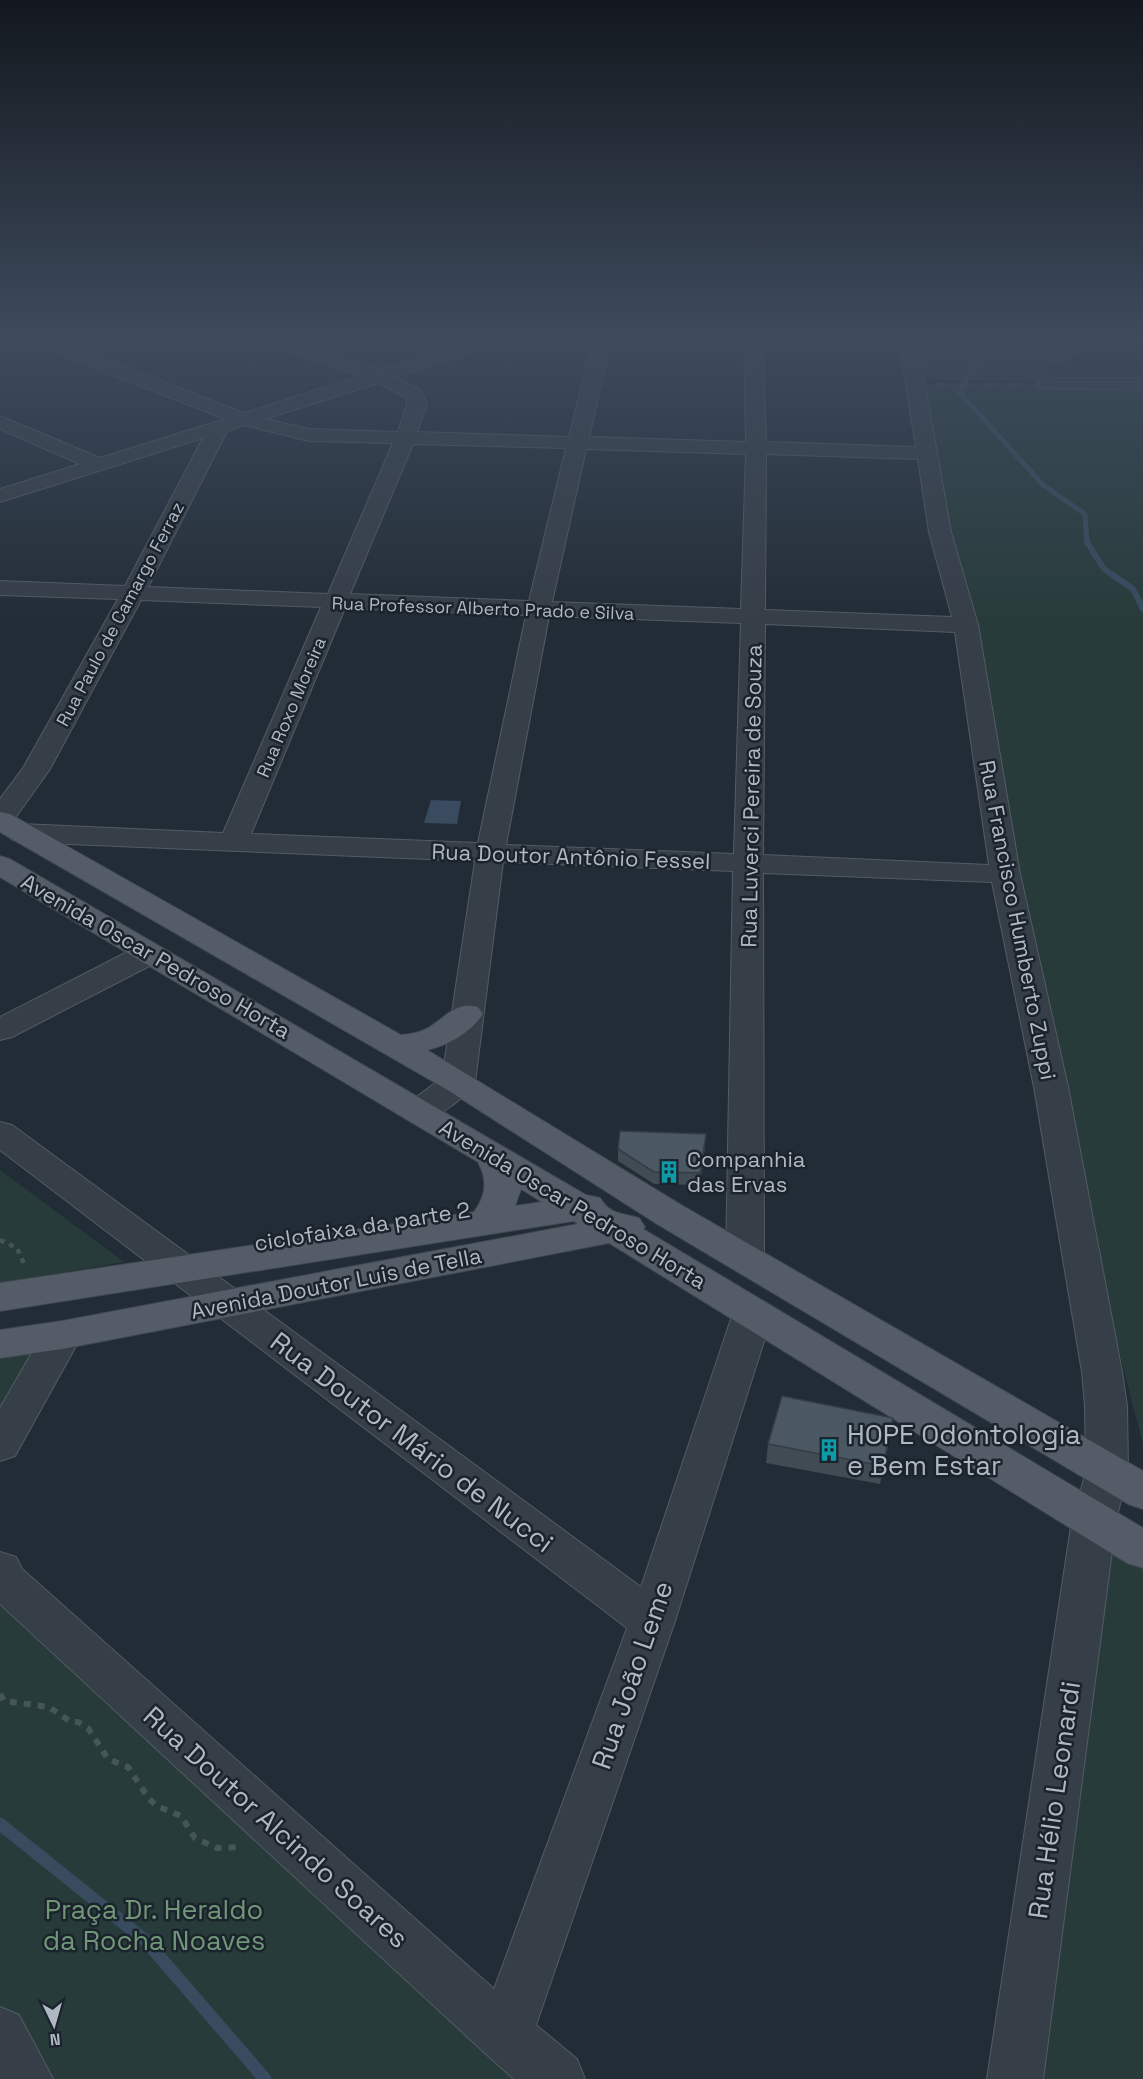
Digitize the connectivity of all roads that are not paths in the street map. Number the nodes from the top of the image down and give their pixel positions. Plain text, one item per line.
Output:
1 (23, 432) edge
2 (203, 432) edge
3 (216, 432) edge
4 (297, 432) edge
5 (408, 432) edge
6 (580, 432) edge
7 (756, 432) edge
8 (924, 432) edge
9 (406, 437) junction
10 (578, 442) junction
11 (756, 448) junction
12 (928, 453) junction
13 (99, 465) junction
14 (0, 496) edge
15 (0, 588) edge
16 (133, 593) junction
17 (335, 602) junction
18 (539, 609) junction
19 (754, 618) junction
20 (966, 626) junction
21 (36, 769) junction
22 (0, 787) edge
23 (7, 824) edge
24 (173, 839) junction
25 (233, 842) junction
26 (490, 854) junction
27 (748, 862) junction
28 (0, 865) edge
29 (1005, 874) junction
30 (96, 876) junction
31 (148, 954) junction
32 (468, 1014) junction
33 (0, 1030) edge
34 (394, 1046) junction
35 (458, 1082) junction
36 (420, 1111) junction
37 (0, 1133) edge
38 (494, 1158) junction
39 (638, 1194) junction
40 (580, 1209) junction
41 (670, 1215) junction
42 (485, 1222) junction
43 (617, 1229) junction
44 (745, 1257) junction
45 (182, 1270) junction
46 (0, 1297) edge
47 (227, 1304) junction
48 (753, 1313) junction
49 (62, 1335) junction
50 (0, 1344) edge
51 (0, 1445) edge
52 (1107, 1472) junction
53 (1143, 1492) edge
54 (1094, 1520) junction
55 (1143, 1550) edge
56 (0, 1570) edge
57 (652, 1621) junction
58 (0, 2034) edge
59 (505, 2035) junction
60 (25, 2079) edge
61 (557, 2079) edge
62 (1015, 2079) edge

1 - 13 street
2 - 13 street
3 - 16 street, Rua Paulo de Camargo Ferraz
4 - 9 street
5 - 9 street, Rua Roxo Moreira
6 - 10 street
7 - 11 street, Rua Luverci Pereira de Souza
8 - 12 street, Rua Francisco Humberto Zuppi
9 - 10 street
9 - 17 street, Rua Roxo Moreira
10 - 11 street
10 - 18 street
11 - 12 street
11 - 19 street, Rua Luverci Pereira de Souza
12 - 20 street, Rua Francisco Humberto Zuppi
13 - 14 street
15 - 16 street, Rua Professor Alberto Prado e Silva
16 - 17 street, Rua Professor Alberto Prado e Silva
16 - 21 street, Rua Paulo de Camargo Ferraz
17 - 18 street, Rua Professor Alberto Prado e Silva
17 - 25 street, Rua Roxo Moreira
18 - 19 street, Rua Professor Alberto Prado e Silva
18 - 26 street
19 - 20 street, Rua Professor Alberto Prado e Silva
19 - 27 street, Rua Luverci Pereira de Souza
20 - 29 street, Rua Francisco Humberto Zuppi
21 - 22 street
21 - 23 street, Rua Paulo de Camargo Ferraz
23 - 24 street, Rua Doutor Antônio Fessel
23 - 30 main road, Avenida Oscar Pedroso Horta
24 - 25 street, Rua Doutor Antônio Fessel
24 - 30 street, Rua Doutor Antônio Fessel
25 - 26 street, Rua Doutor Antônio Fessel
26 - 27 street, Rua Doutor Antônio Fessel
26 - 32 street
27 - 29 street, Rua Doutor Antônio Fessel
27 - 44 street, Rua Luverci Pereira de Souza
28 - 31 main road, Avenida Oscar Pedroso Horta
29 - 52 street, Rua Francisco Humberto Zuppi
30 - 34 main road, Avenida Oscar Pedroso Horta
31 - 33 street
31 - 36 main road, Avenida Oscar Pedroso Horta
32 - 34 main road
32 - 35 street
34 - 35 main road, Avenida Oscar Pedroso Horta
35 - 36 street
35 - 39 main road, Avenida Oscar Pedroso Horta
36 - 38 main road, Avenida Oscar Pedroso Horta
37 - 45 street, Rua Doutor Mário de Nucci
38 - 40 main road, Avenida Oscar Pedroso Horta
38 - 42 main road
39 - 40 main road, Avenida Doutor Luis de Tella
39 - 41 main road, Avenida Oscar Pedroso Horta
40 - 42 main road, Avenida Doutor Luis de Tella
40 - 43 main road, Avenida Oscar Pedroso Horta
41 - 43 main road, Avenida Doutor Luis de Tella
41 - 44 main road, Avenida Oscar Pedroso Horta
42 - 45 main road, Avenida Doutor Luis de Tella
43 - 47 main road, Avenida Doutor Luis de Tella
43 - 48 main road, Avenida Oscar Pedroso Horta
44 - 52 main road, Avenida Oscar Pedroso Horta
45 - 46 main road, Avenida Doutor Luis de Tella
45 - 47 street, Rua Doutor Mário de Nucci
47 - 49 main road, Avenida Doutor Luis de Tella
47 - 57 street, Rua Doutor Mário de Nucci
48 - 54 main road, Avenida Oscar Pedroso Horta
48 - 57 street, Rua João Leme
49 - 50 main road, Avenida Doutor Luis de Tella
49 - 51 street
52 - 53 main road, Avenida Oscar Pedroso Horta
52 - 54 street, Rua Francisco Humberto Zuppi
54 - 55 main road, Avenida Oscar Pedroso Horta
54 - 62 street, Rua Hélio Leonardi
56 - 59 street, Rua Doutor Alcindo Soares
57 - 59 street, Rua João Leme
58 - 60 street
59 - 61 street, Rua Doutor Alcindo Soares

